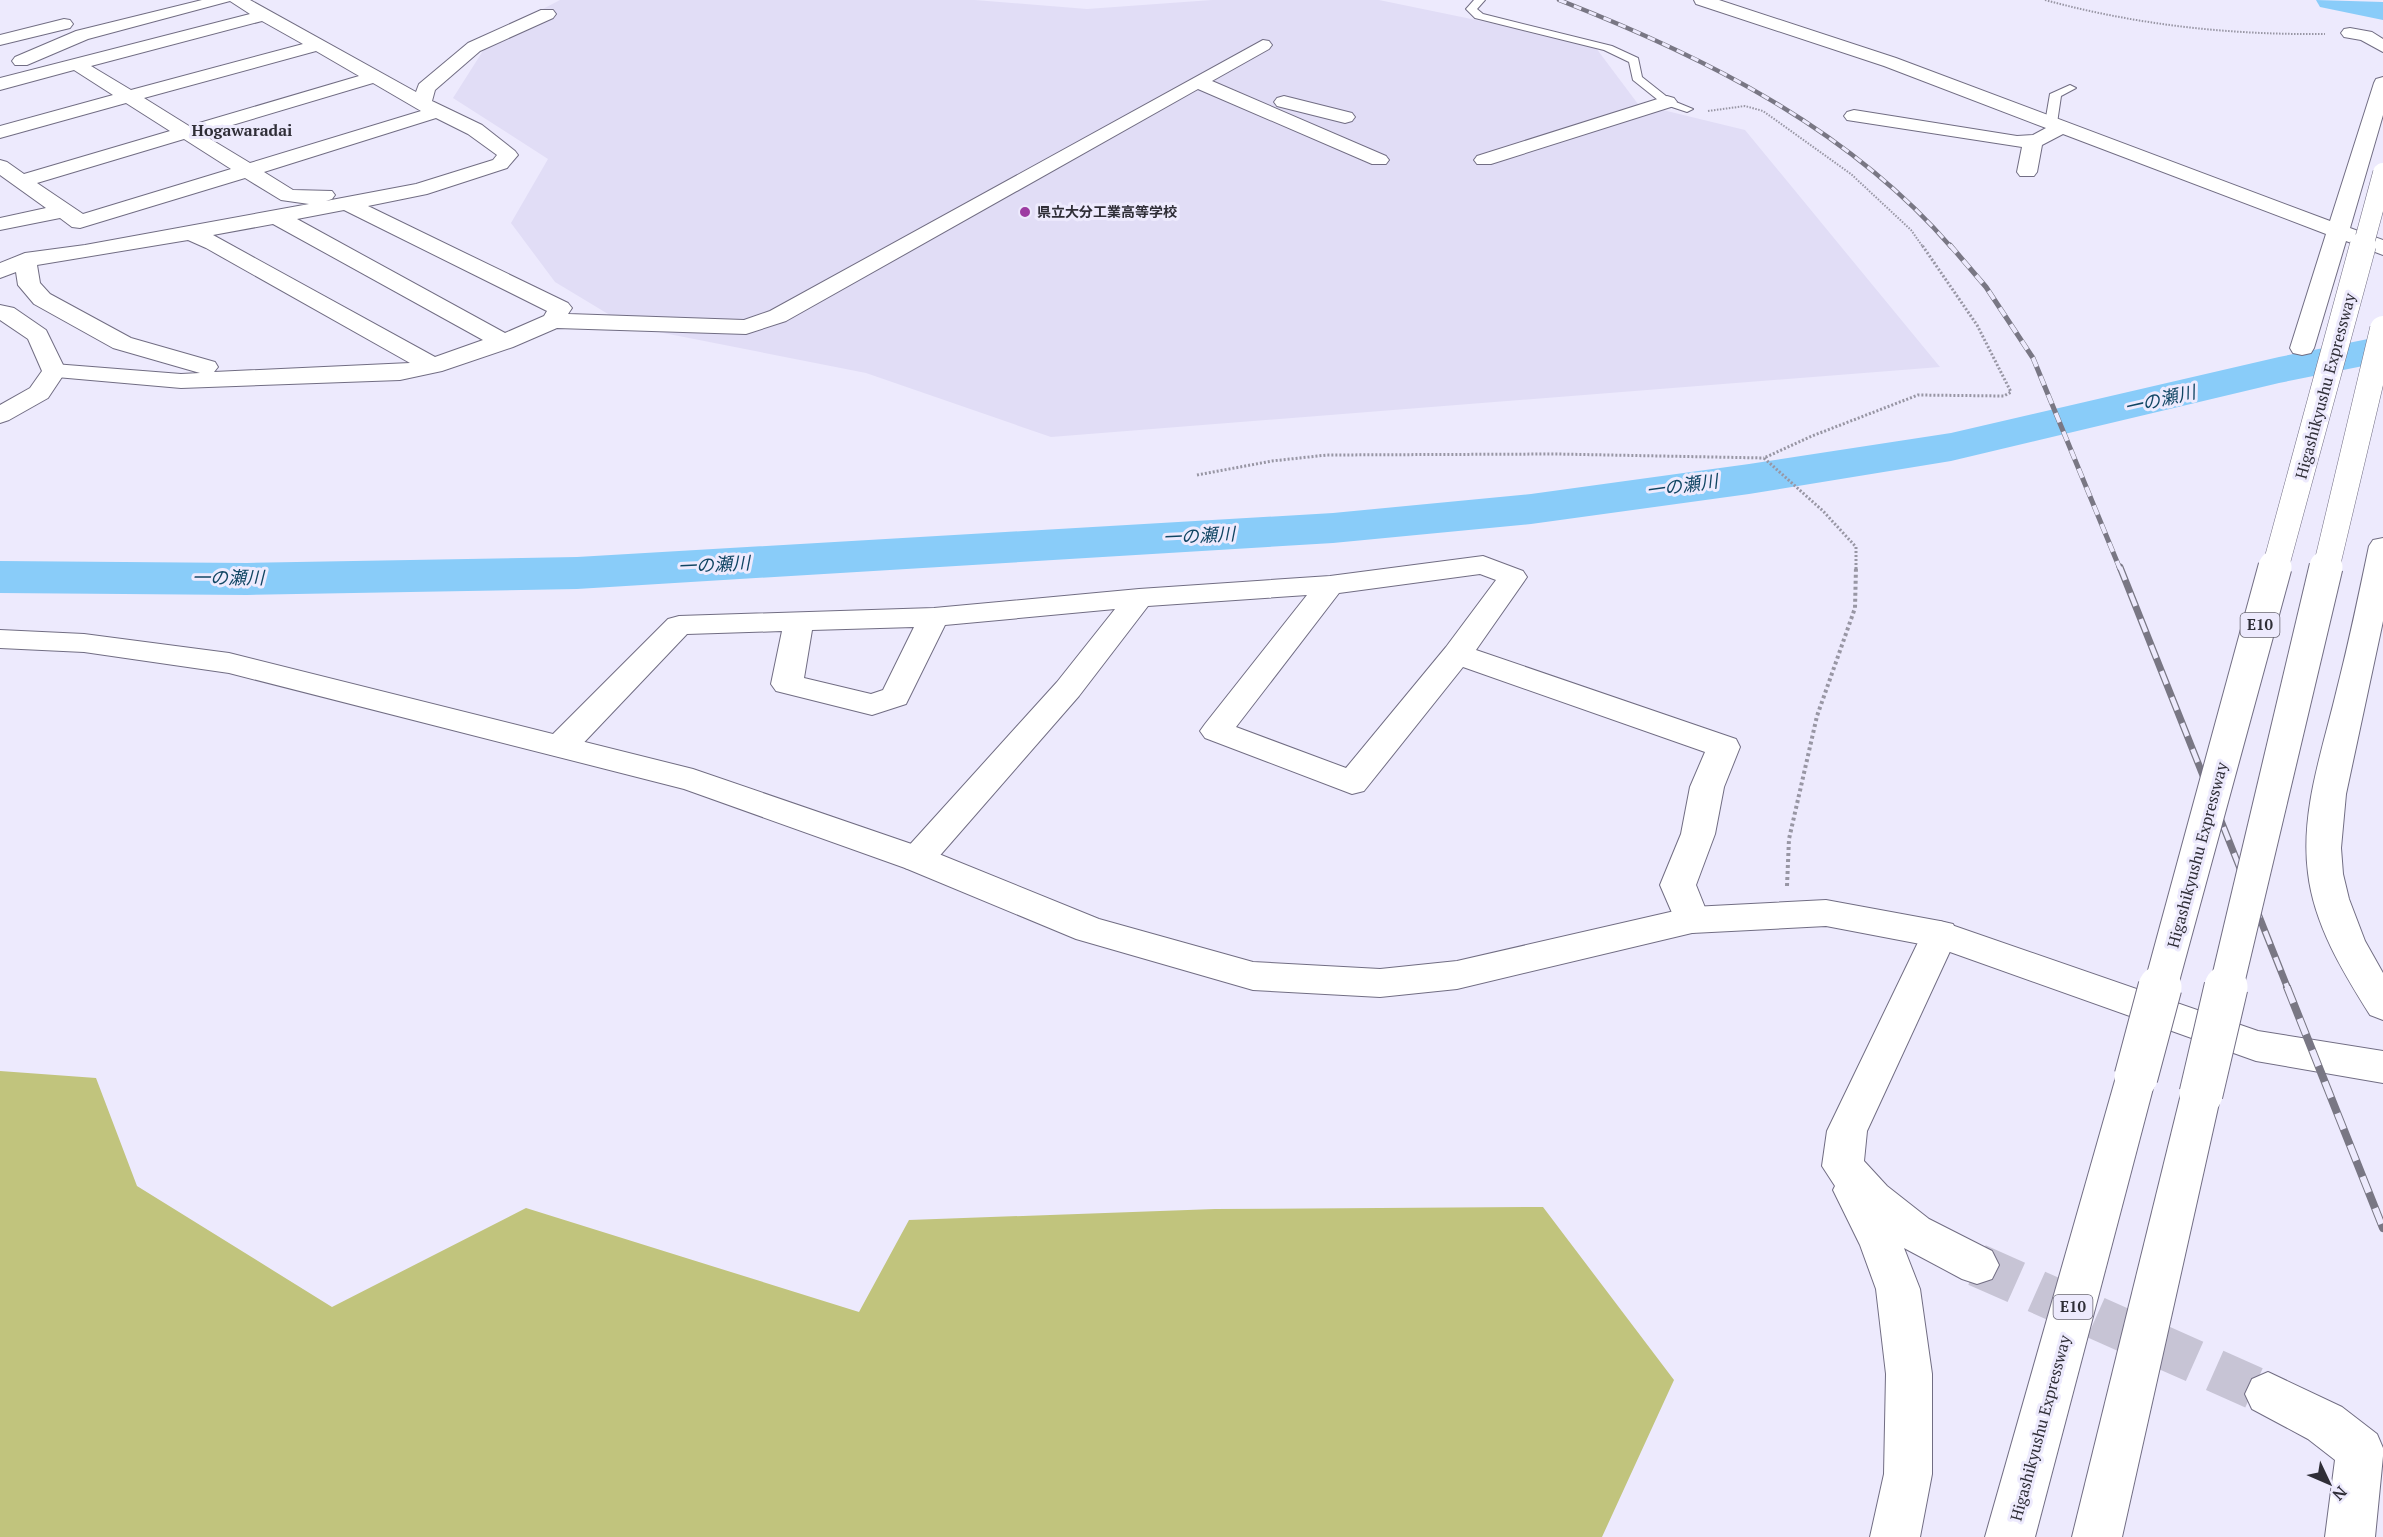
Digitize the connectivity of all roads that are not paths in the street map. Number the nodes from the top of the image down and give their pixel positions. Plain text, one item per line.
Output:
1 (223, 0) edge
2 (238, 0) edge
3 (1480, 0) edge
4 (1712, 1) edge
5 (547, 14) dead end
6 (264, 15) junction
7 (64, 24) dead end
8 (2350, 33) road end
9 (0, 40) edge
10 (318, 45) junction
11 (1263, 45) dead end
12 (2383, 47) edge
13 (76, 64) junction
14 (26, 77) junction
15 (375, 77) junction
16 (1198, 82) junction
17 (2383, 83) edge
18 (0, 84) edge
19 (2070, 88) dead end
20 (129, 97) junction
21 (1667, 102) junction
22 (429, 108) junction
23 (1687, 109) road end
24 (1854, 116) dead end
25 (1345, 117) dead end
26 (2056, 125) junction
27 (0, 132) edge
28 (187, 132) junction
29 (2033, 142) junction
30 (1379, 160) dead end
31 (1484, 160) dead end
32 (247, 170) junction
33 (7, 172) edge
34 (2027, 172) dead end
35 (2383, 173) edge
36 (456, 178) junction
37 (345, 203) junction
38 (64, 211) junction
39 (276, 217) junction
40 (0, 224) edge
41 (2338, 231) junction
42 (191, 233) junction
43 (2383, 248) edge
44 (25, 260) junction
45 (0, 271) edge
46 (0, 312) edge
47 (553, 321) junction
48 (2383, 329) edge
49 (504, 342) junction
50 (2302, 348) dead end
51 (433, 366) junction
52 (54, 370) junction
53 (242, 379) junction
54 (0, 414) edge
55 (2383, 546) edge
56 (1330, 585) junction
57 (1139, 598) junction
58 (934, 617) junction
59 (798, 621) junction
60 (0, 639) edge
61 (1457, 654) junction
62 (561, 746) junction
63 (917, 859) junction
64 (1692, 920) junction
65 (1940, 934) junction
66 (2383, 1005) edge
67 (2383, 1067) edge
68 (1843, 1166) junction
69 (1977, 1265) tunnel mouth
70 (2268, 1394) tunnel mouth
71 (1895, 1537) edge
72 (2010, 1537) edge
73 (2097, 1537) edge
74 (2350, 1537) edge

1 - 14 main road
2 - 6 main road
3 - 21 lane
4 - 26 main road
5 - 22 main road
6 - 10 main road
6 - 13 main road
7 - 9 main road
8 - 12 main road
10 - 15 main road
10 - 20 main road
11 - 16 main road
13 - 14 main road
13 - 20 main road
14 - 18 main road
15 - 22 main road
15 - 28 main road
16 - 25 main road
16 - 30 main road
16 - 47 main road
17 - 41 main road
19 - 26 lane
20 - 27 main road
20 - 28 main road
21 - 23 lane
21 - 31 main road
22 - 32 main road
22 - 36 main road
24 - 29 main road
26 - 29 main road
26 - 41 main road
28 - 32 main road
28 - 33 main road
29 - 34 main road
32 - 36 main road
32 - 38 main road
33 - 38 main road
35 - 72 main road, Higashikyushu Expressway / E10, bridge
36 - 37 main road
37 - 39 main road
37 - 47 main road
38 - 40 main road
39 - 42 main road
39 - 49 main road
41 - 43 main road
41 - 50 main road
42 - 44 main road
42 - 51 main road
44 - 45 main road
44 - 53 main road
46 - 52 main road
47 - 49 main road
48 - 73 main road, bridge
49 - 51 main road
51 - 53 main road
52 - 53 main road
52 - 54 main road
55 - 66 main road
56 - 57 main road
56 - 61 main road
56 - 61 main road
57 - 58 main road
57 - 63 main road
58 - 59 main road
58 - 59 main road
59 - 62 main road
60 - 62 main road
61 - 64 main road
62 - 63 main road
63 - 64 main road
64 - 65 main road
65 - 67 main road
65 - 68 main road
68 - 69 main road
68 - 71 main road
70 - 74 main road

